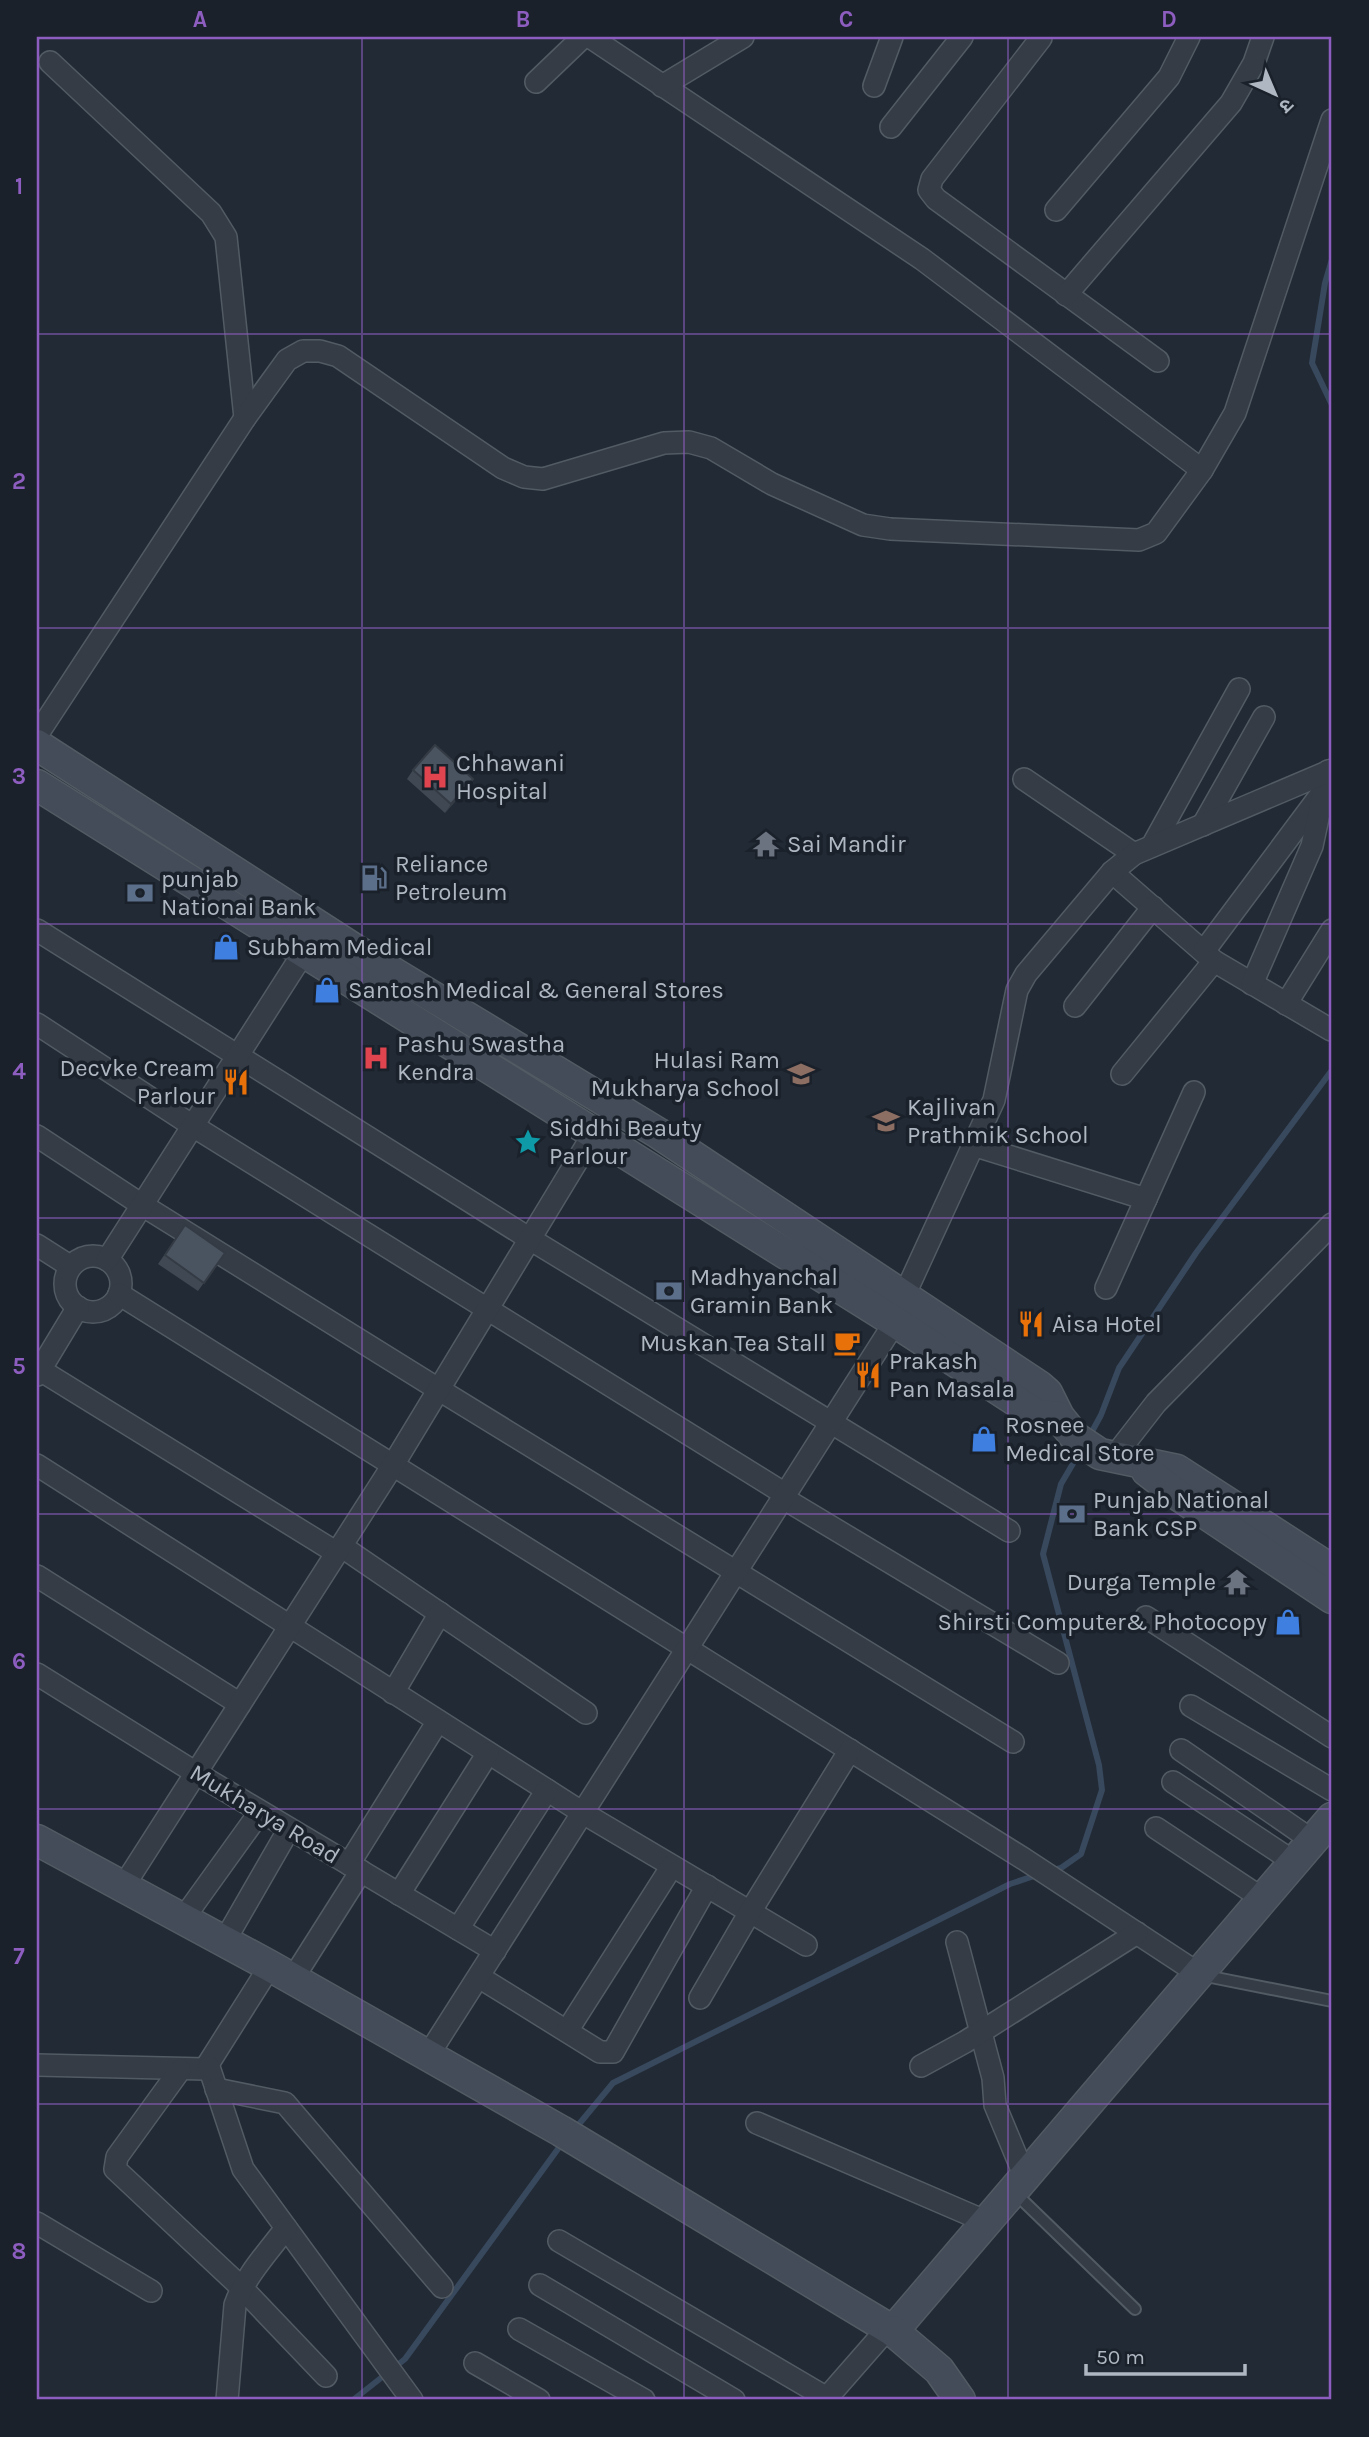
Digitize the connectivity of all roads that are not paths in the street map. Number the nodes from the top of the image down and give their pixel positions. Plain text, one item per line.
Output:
1 (583, 37) edge
2 (590, 37) edge
3 (743, 37) edge
4 (892, 37) edge
5 (962, 37) edge
6 (1189, 37) edge
7 (1263, 37) edge
8 (1041, 38) edge
9 (50, 62) dead end
10 (536, 82) dead end
11 (662, 86) junction
12 (874, 86) dead end
13 (1332, 120) edge
14 (891, 127) dead end
15 (1056, 210) dead end
16 (1066, 295) junction
17 (1158, 361) dead end
18 (245, 418) junction
19 (1202, 470) junction
20 (1239, 689) dead end
21 (1264, 718) dead end
22 (37, 735) edge
23 (37, 745) edge
24 (1329, 777) edge
25 (1024, 779) dead end
26 (37, 785) edge
27 (1203, 825) junction
28 (1143, 850) junction
29 (1112, 872) junction
30 (1153, 907) junction
31 (37, 930) edge
32 (1332, 930) edge
33 (304, 953) junction
34 (1209, 956) junction
35 (1252, 984) junction
36 (1286, 1004) junction
37 (1075, 1006) dead end
38 (37, 1024) edge
39 (1331, 1030) edge
40 (237, 1057) junction
41 (1122, 1074) dead end
42 (1194, 1092) dead end
43 (193, 1126) junction
44 (594, 1133) junction
45 (37, 1136) edge
46 (973, 1145) junction
47 (1146, 1199) junction
48 (142, 1205) junction
49 (1332, 1224) edge
50 (530, 1240) junction
51 (37, 1245) edge
52 (107, 1260) junction
53 (70, 1266) junction
54 (1106, 1289) dead end
55 (118, 1294) junction
56 (78, 1307) junction
57 (900, 1309) junction
58 (487, 1310) junction
59 (38, 1371) edge
60 (438, 1389) junction
61 (832, 1422) junction
62 (1096, 1445) junction
63 (37, 1465) edge
64 (393, 1465) junction
65 (784, 1496) junction
66 (1009, 1531) dead end
67 (339, 1549) junction
68 (1332, 1570) edge
69 (735, 1573) junction
70 (37, 1576) edge
71 (1332, 1598) edge
72 (440, 1613) junction
73 (1146, 1617) dead end
74 (289, 1626) junction
75 (687, 1649) junction
76 (1058, 1663) dead end
77 (37, 1674) edge
78 (393, 1693) junction
79 (240, 1704) junction
80 (1191, 1706) dead end
81 (586, 1713) dead end
82 (438, 1721) junction
83 (1332, 1737) edge
84 (1013, 1742) dead end
85 (850, 1750) junction
86 (1181, 1750) dead end
87 (488, 1753) junction
88 (195, 1773) junction
89 (1173, 1782) dead end
90 (547, 1790) junction
91 (1332, 1790) edge
92 (260, 1812) junction
93 (583, 1813) junction
94 (1332, 1818) edge
95 (1156, 1828) dead end
96 (289, 1829) junction
97 (37, 1841) edge
98 (1303, 1852) junction
99 (672, 1866) junction
100 (355, 1868) junction
101 (707, 1886) junction
102 (123, 1887) junction
103 (399, 1894) junction
104 (1263, 1899) junction
105 (750, 1912) junction
106 (183, 1919) junction
107 (458, 1929) junction
108 (1137, 1933) junction
109 (224, 1942) junction
110 (957, 1942) dead end
111 (806, 1945) dead end
112 (495, 1951) junction
113 (281, 1973) junction
114 (1199, 1974) junction
115 (479, 1977) junction
116 (700, 1998) dead end
117 (1332, 2001) edge
118 (568, 2031) junction
119 (973, 2036) junction
120 (428, 2057) junction
121 (37, 2064) edge
122 (921, 2066) dead end
123 (209, 2067) junction
124 (180, 2070) junction
125 (216, 2089) junction
126 (757, 2123) dead end
127 (1019, 2184) junction
128 (987, 2222) junction
129 (37, 2223) edge
130 (286, 2228) junction
131 (559, 2241) dead end
132 (540, 2286) dead end
133 (442, 2287) dead end
134 (242, 2288) junction
135 (151, 2291) dead end
136 (1135, 2309) dead end
137 (519, 2329) dead end
138 (890, 2330) junction
139 (475, 2362) dead end
140 (326, 2376) dead end
141 (407, 2393) edge
142 (826, 2399) edge
143 (227, 2400) edge
144 (539, 2400) edge
145 (644, 2400) edge
146 (734, 2400) edge
147 (960, 2400) edge

1 - 10 street
2 - 11 street
3 - 11 street
4 - 12 street
5 - 14 street
6 - 15 street
7 - 16 street
8 - 16 street
9 - 18 street
11 - 19 street
13 - 19 street
16 - 17 street
18 - 19 street
18 - 22 street
20 - 28 street
21 - 27 street
23 - 57 main road
24 - 27 street
24 - 34 street
24 - 35 street
25 - 28 street
26 - 33 main road
27 - 28 street
28 - 29 street
29 - 30 street
29 - 46 street
30 - 34 street
30 - 37 street
31 - 40 street
32 - 36 street
33 - 40 street
33 - 44 main road
34 - 35 street
34 - 41 street
35 - 36 street
36 - 39 street
38 - 43 street
40 - 43 street
40 - 50 street
42 - 47 street
43 - 48 street
43 - 58 street
44 - 50 street
44 - 57 main road
45 - 48 street
46 - 47 street
46 - 57 street
47 - 54 street
48 - 52 street
48 - 60 street
49 - 62 street
50 - 58 street
50 - 61 street
51 - 53 street
52 - 53 street
52 - 55 street
53 - 56 street
55 - 56 street
55 - 64 street
56 - 59 street
57 - 61 street
57 - 62 main road
58 - 60 street
58 - 65 street
59 - 67 street
60 - 64 street
60 - 69 street
61 - 65 street
61 - 66 street
62 - 68 main road
62 - 71 main road
63 - 74 street
64 - 67 street
64 - 75 street
65 - 69 street
65 - 76 street
67 - 72 street
67 - 74 street
69 - 75 street
69 - 84 street
70 - 79 street
72 - 78 street
72 - 81 street
73 - 83 street
74 - 78 street
74 - 79 street
75 - 85 street
75 - 93 street
77 - 88 street, Mukharya Road
78 - 82 street
79 - 88 street
80 - 91 street
82 - 87 street
82 - 100 street
85 - 105 street
85 - 108 street
86 - 98 street
87 - 90 street
87 - 103 street
88 - 92 street, Mukharya Road
88 - 102 street
89 - 98 street
90 - 93 street
90 - 107 street
92 - 96 street, Mukharya Road
92 - 106 street
93 - 99 street
93 - 112 street
94 - 98 main road
95 - 104 street
96 - 100 street, Mukharya Road
96 - 109 street
97 - 102 main road
98 - 104 main road
99 - 101 street
99 - 118 street
100 - 103 street, Mukharya Road
100 - 113 street
101 - 105 street
101 - 118 street
102 - 106 main road
103 - 107 street, Mukharya Road
104 - 114 main road
105 - 111 street
105 - 116 street
106 - 109 main road
107 - 112 street, Mukharya Road
108 - 114 street
108 - 119 street
109 - 113 main road
110 - 119 street
112 - 115 street
113 - 120 main road
113 - 123 street
114 - 117 lane
114 - 127 main road
115 - 118 street
115 - 120 street
119 - 122 street
119 - 127 street
120 - 138 main road
121 - 124 street
123 - 124 street
123 - 125 street
124 - 134 street
125 - 130 street
125 - 133 street
126 - 128 street
127 - 128 main road
127 - 136 lane
128 - 138 main road
129 - 135 street
130 - 134 street
130 - 141 street
131 - 142 street
132 - 146 street
134 - 140 street
134 - 143 street
137 - 145 street
138 - 142 street
138 - 147 main road
139 - 144 street

